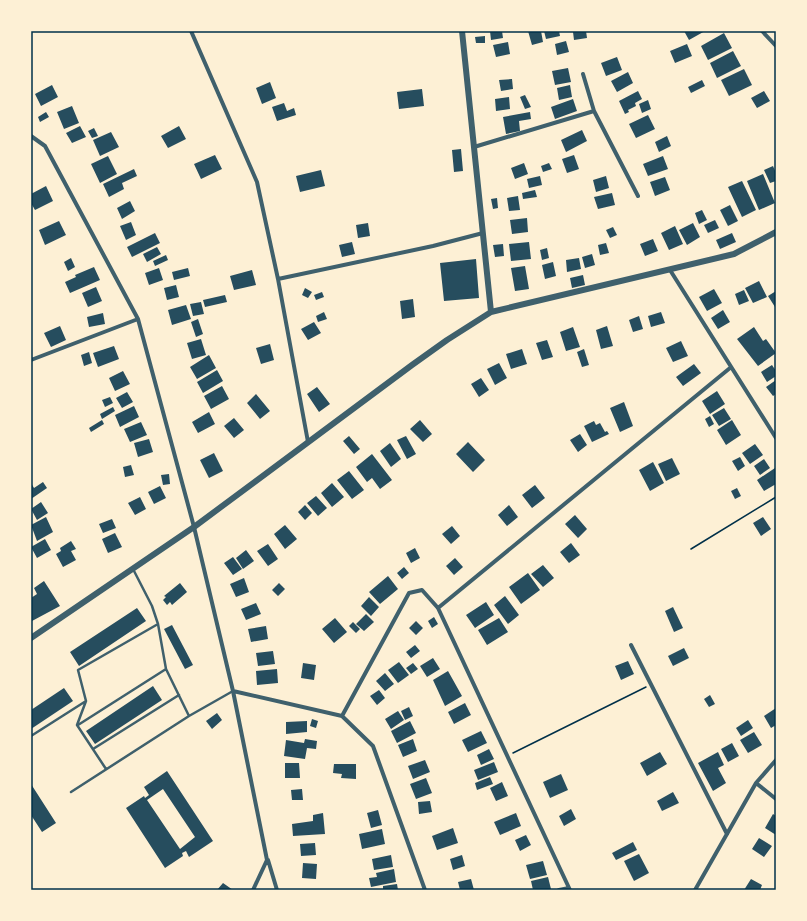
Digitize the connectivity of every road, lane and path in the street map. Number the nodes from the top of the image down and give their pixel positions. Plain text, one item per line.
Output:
1 (191, 31) edge
2 (462, 31) edge
3 (762, 31) edge
4 (776, 46) edge
5 (583, 74) dead end
6 (594, 111) junction
7 (31, 136) edge
8 (474, 148) junction
9 (638, 196) dead end
10 (776, 232) edge
11 (483, 233) junction
12 (670, 270) junction
13 (278, 279) junction
14 (491, 312) junction
15 (138, 320) junction
16 (31, 360) edge
17 (730, 368) junction
18 (776, 438) edge
19 (308, 442) junction
20 (776, 497) edge
21 (194, 527) junction
22 (691, 549) dead end
23 (133, 569) junction
24 (438, 608) junction
25 (158, 624) junction
26 (31, 638) edge
27 (631, 645) dead end
28 (166, 669) junction
29 (651, 684) junction
30 (233, 691) junction
31 (179, 695) junction
32 (86, 701) junction
33 (189, 716) junction
34 (342, 716) junction
35 (77, 725) junction
36 (31, 736) edge
37 (93, 749) junction
38 (507, 756) junction
39 (776, 760) edge
40 (106, 769) junction
41 (756, 783) junction
42 (71, 792) dead end
43 (776, 798) edge
44 (727, 834) junction
45 (267, 860) junction
46 (570, 889) edge
47 (253, 890) edge
48 (277, 890) edge
49 (425, 890) edge
50 (559, 890) edge
51 (695, 890) edge

1 - 13 street
2 - 8 street
3 - 4 street
5 - 6 street
6 - 8 street
6 - 9 street
7 - 15 street
8 - 11 street
10 - 12 street
11 - 13 street
11 - 14 street
12 - 14 street
12 - 17 street
13 - 19 street
14 - 19 street
15 - 16 street
15 - 21 street
17 - 18 street
17 - 24 street
19 - 21 street
20 - 22 path
21 - 23 street
21 - 30 street
23 - 25 lane
23 - 26 street
24 - 34 street
24 - 38 street
25 - 28 lane
25 - 32 lane
27 - 29 street
28 - 31 lane
28 - 35 lane
29 - 38 path
29 - 44 street
30 - 33 lane
30 - 34 street
30 - 45 street
31 - 33 lane
31 - 37 lane
32 - 35 lane
32 - 36 lane
33 - 40 lane
34 - 49 street
35 - 37 lane
37 - 40 lane
38 - 46 street
39 - 41 street
40 - 42 lane
41 - 43 street
41 - 44 street
44 - 51 street
45 - 47 street
45 - 48 street
46 - 50 street

